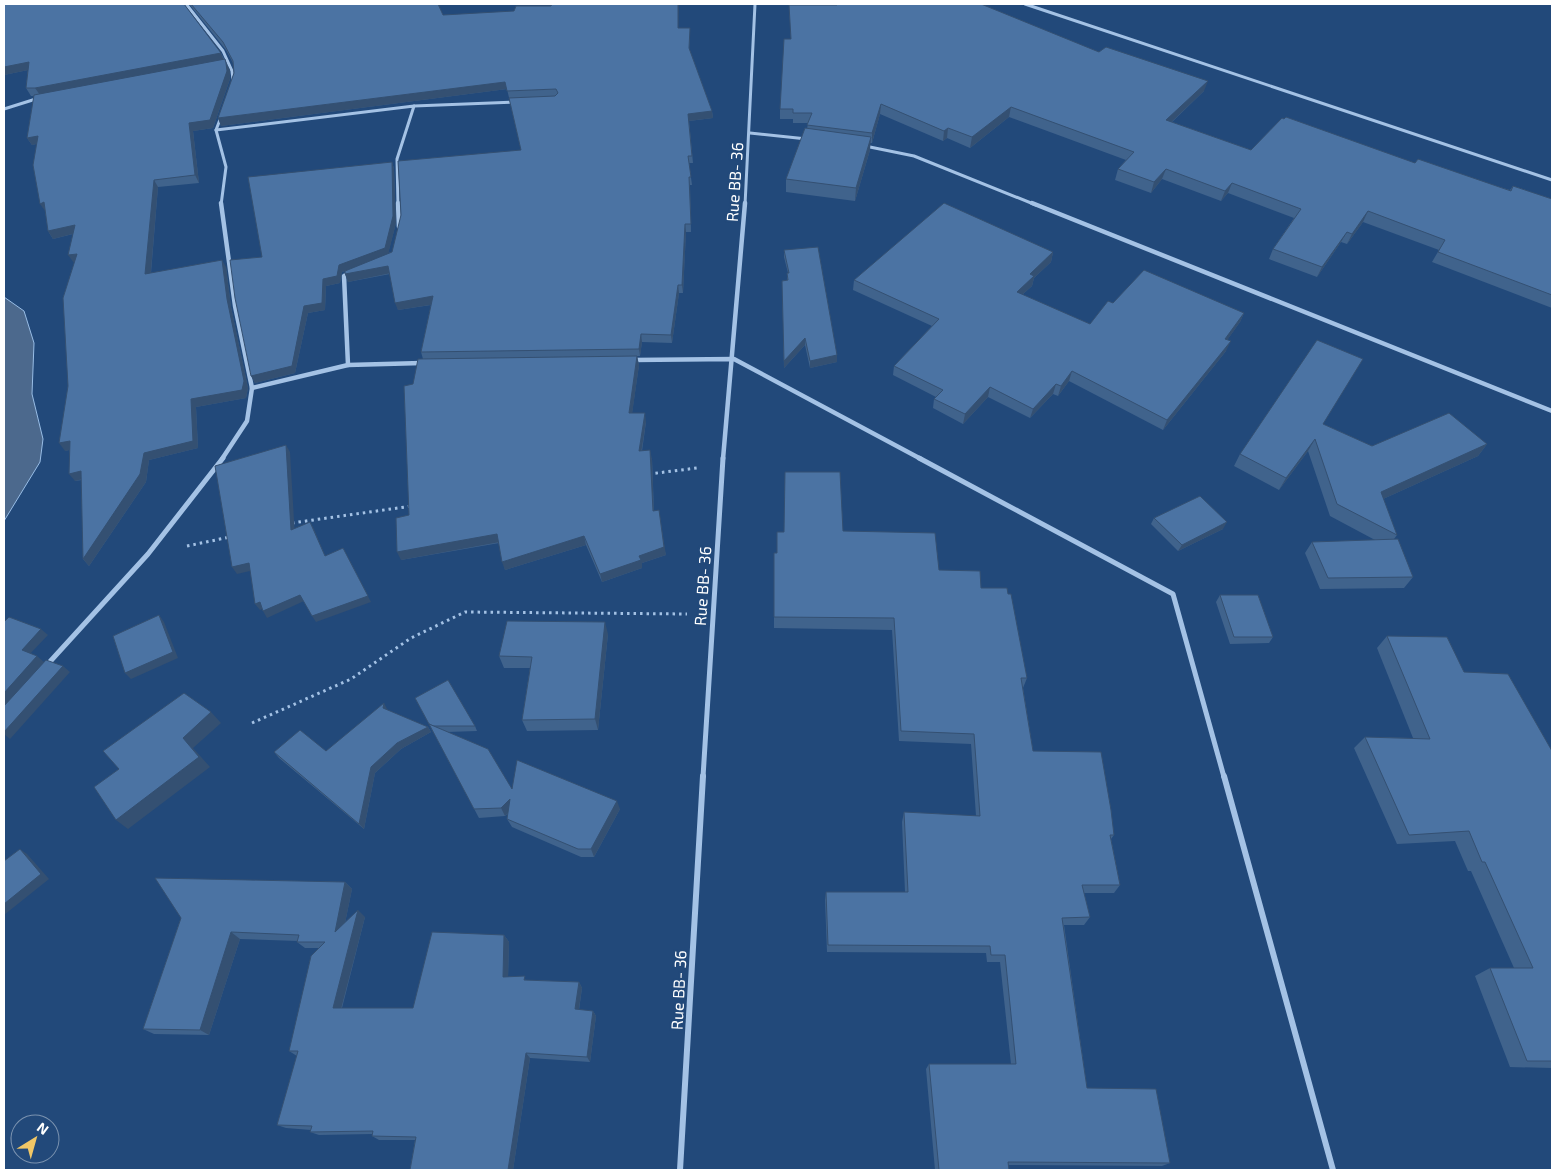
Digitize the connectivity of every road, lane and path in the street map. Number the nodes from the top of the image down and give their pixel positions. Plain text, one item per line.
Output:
1 (186, 4) edge
2 (755, 4) edge
3 (1025, 4) edge
4 (230, 63) junction
5 (220, 64) edge
6 (231, 88) edge
7 (42, 98) edge
8 (518, 101) edge
9 (414, 106) junction
10 (4, 109) edge
11 (222, 113) edge
12 (216, 130) junction
13 (750, 133) junction
14 (814, 140) edge
15 (861, 146) edge
16 (1552, 180) edge
17 (398, 232) edge
18 (353, 270) edge
19 (734, 359) junction
20 (630, 360) edge
21 (426, 363) edge
22 (348, 365) junction
23 (252, 388) junction
24 (1552, 411) edge
25 (722, 465) junction
26 (644, 475) edge
27 (418, 505) edge
28 (292, 523) edge
29 (234, 536) edge
30 (148, 554) junction
31 (713, 614) junction
32 (43, 669) edge
33 (252, 723) dead end
34 (680, 1170) edge
35 (1333, 1170) edge

1 - 4 street
2 - 13 street, Rue BB- 36
3 - 16 street
4 - 5 street
4 - 6 street
7 - 10 street
8 - 9 street
9 - 12 street
9 - 17 street
11 - 12 street
12 - 23 street
13 - 14 street
13 - 19 street, Rue BB- 36
15 - 24 street
18 - 22 street
19 - 20 street
19 - 25 street, Rue BB- 36
19 - 35 street
21 - 22 street
22 - 23 street
23 - 30 street
25 - 26 path
25 - 31 street, Rue BB- 36
27 - 28 path
29 - 30 path
30 - 32 street
31 - 33 path
31 - 34 street, Rue BB- 36

